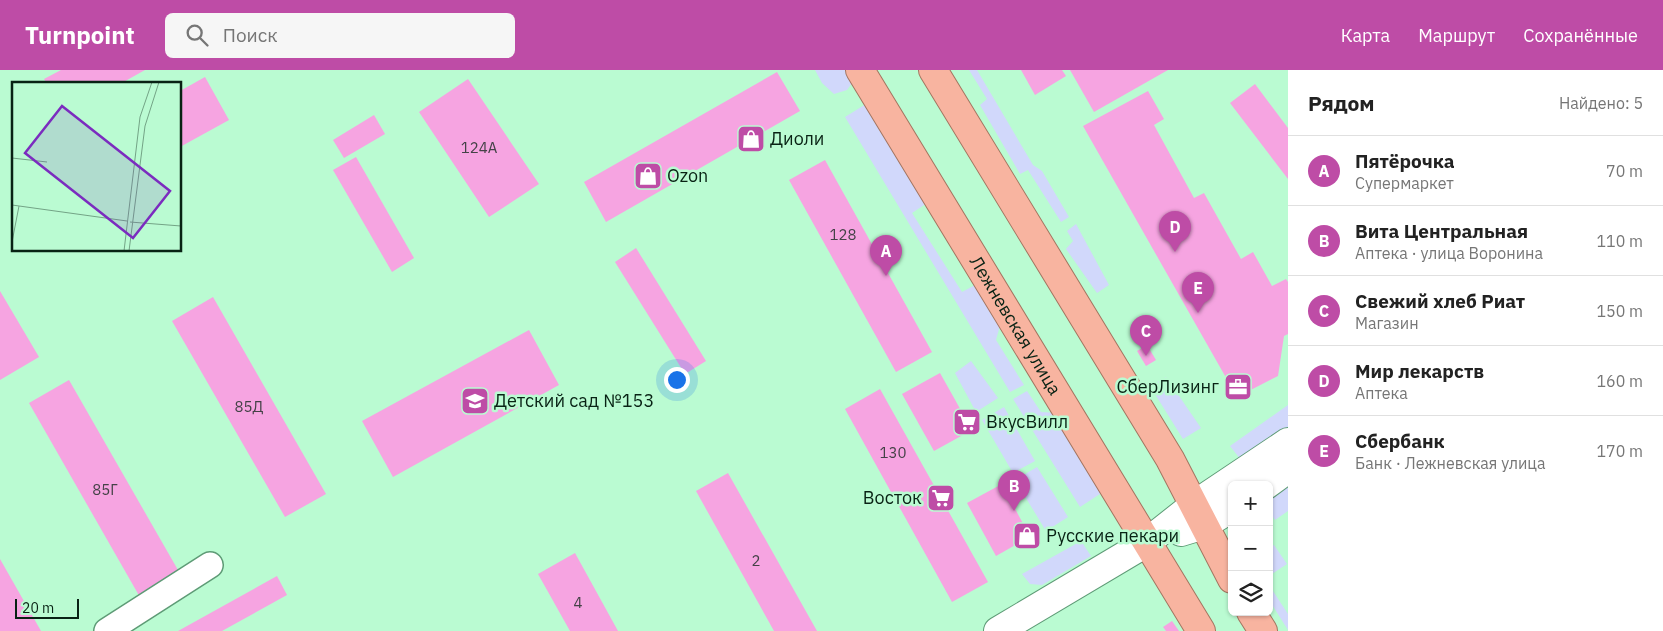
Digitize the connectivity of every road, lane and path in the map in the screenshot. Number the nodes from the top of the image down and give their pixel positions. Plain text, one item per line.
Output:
1 (860, 70) edge
2 (933, 70) edge
3 (1288, 442) edge
4 (1288, 469) edge
5 (1272, 481) edge
6 (1228, 509) edge
7 (1199, 515) junction
8 (1146, 543) junction
9 (210, 565) dead end
10 (1228, 571) edge
11 (1254, 616) edge
12 (107, 631) edge
13 (998, 631) edge
14 (1201, 631) edge
15 (1262, 631) edge

1 - 8 highway, Лежневская улица
2 - 7 highway
3 - 7 main road
4 - 5 main road
6 - 7 main road
7 - 8 main road
7 - 10 highway
8 - 13 main road
8 - 14 highway, Лежневская улица
9 - 12 street
11 - 15 highway

